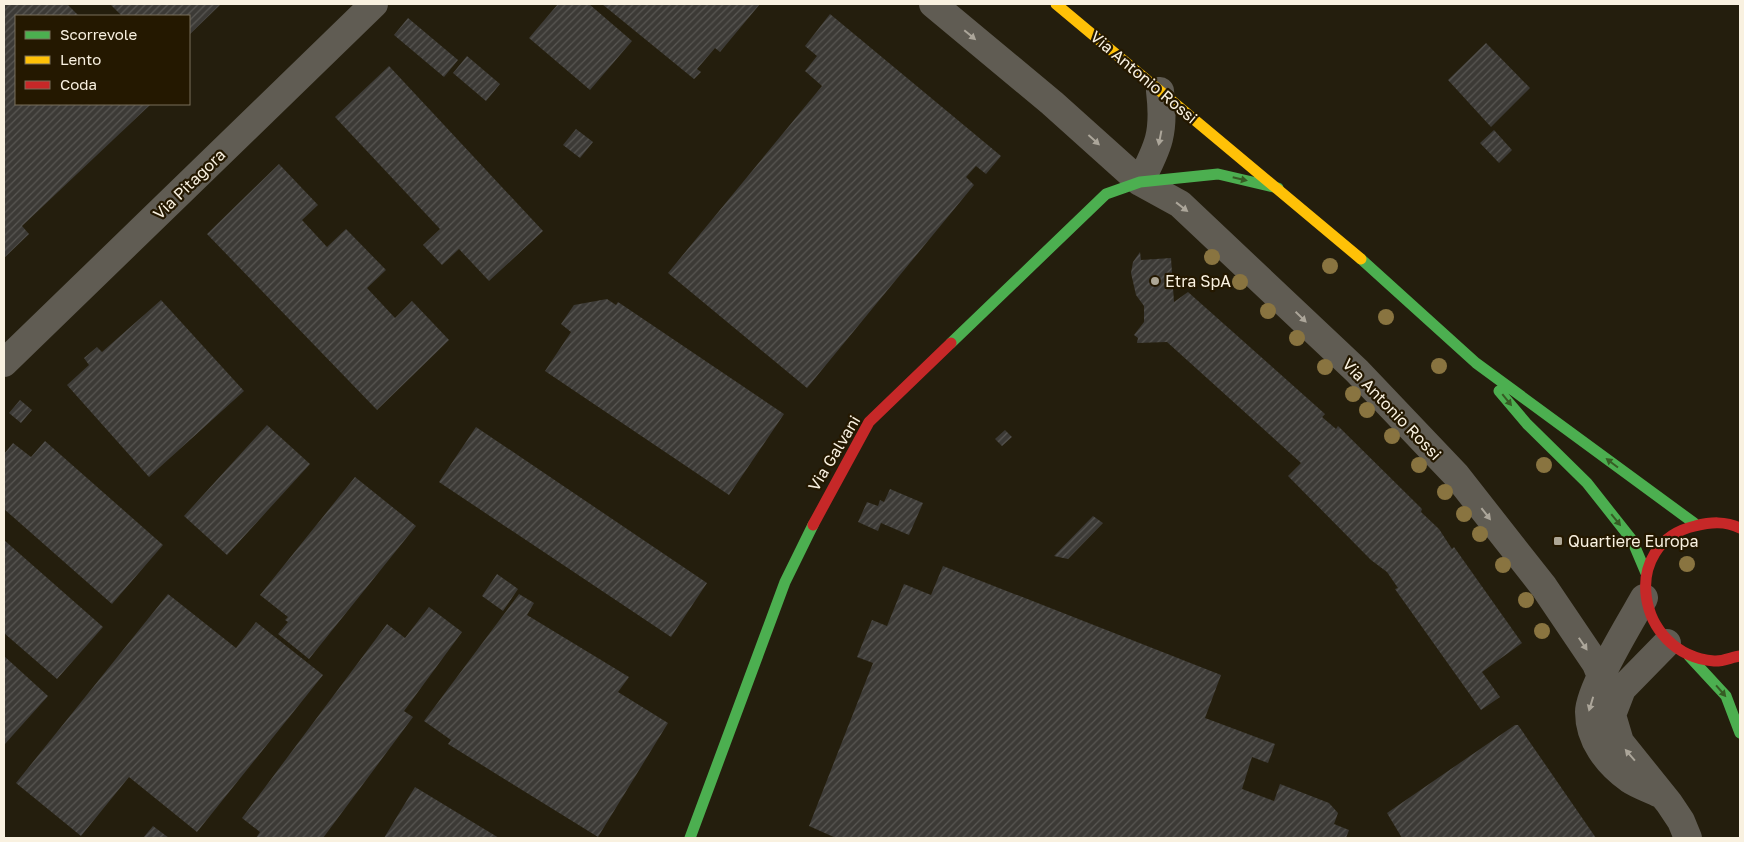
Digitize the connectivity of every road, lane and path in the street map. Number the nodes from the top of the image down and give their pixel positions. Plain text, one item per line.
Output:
1 (374, 4) edge
2 (933, 4) edge
3 (1056, 4) edge
4 (1160, 91) junction
5 (1140, 182) junction
6 (1278, 188) junction
7 (4, 363) edge
8 (1476, 363) junction
9 (1694, 523) junction
10 (1740, 528) edge
11 (1645, 586) junction
12 (1678, 649) junction
13 (1740, 656) edge
14 (1601, 676) junction
15 (1740, 733) edge
16 (1660, 794) junction
17 (690, 838) edge
18 (1688, 838) edge

1 - 7 street, Via Pitagora
2 -> 5 street, Via Antonio Rossi
3 - 4 main road, Via Antonio Rossi
4 -> 5 street
4 - 6 main road, Via Antonio Rossi
5 -> 6 main road, Via Antonio Rossi
5 -> 14 street, Via Antonio Rossi
5 - 17 main road, Via Galvani
6 - 8 main road, Via Antonio Rossi
9 -> 8 main road, Via Antonio Rossi
8 -> 11 main road, Via Antonio Rossi
9 - 10 main road
9 - 11 main road
11 - 12 main road, Via Antonio Rossi
11 - 14 street
12 - 13 main road
12 -> 15 main road, Via Antonio Rossi
16 -> 12 street
14 -> 16 street
16 - 18 street

